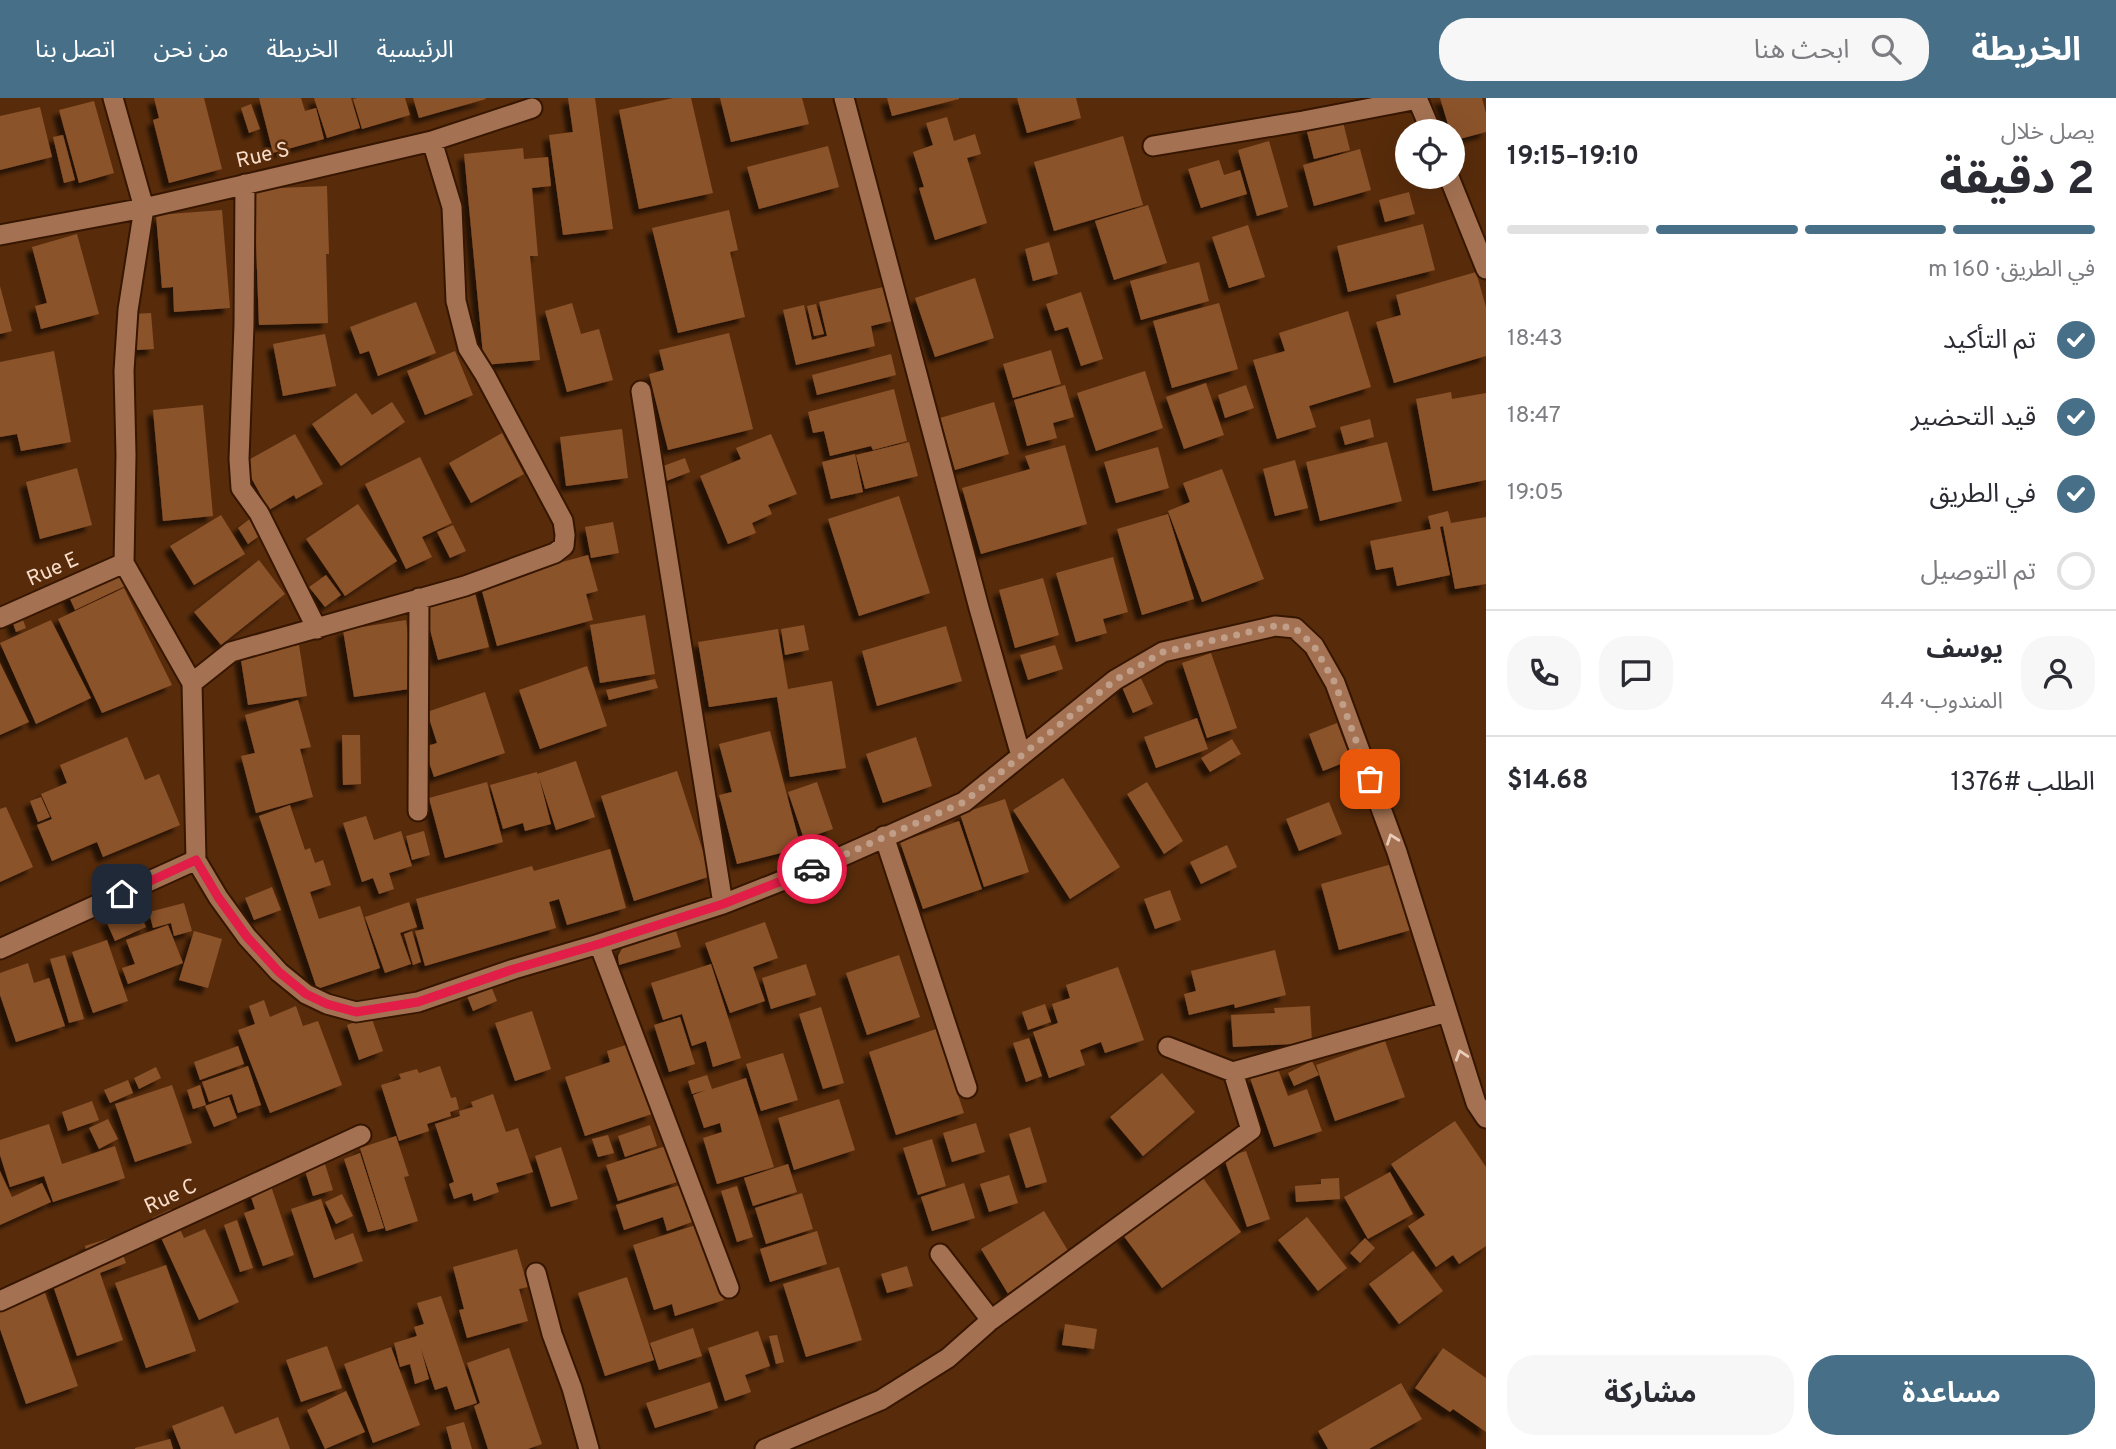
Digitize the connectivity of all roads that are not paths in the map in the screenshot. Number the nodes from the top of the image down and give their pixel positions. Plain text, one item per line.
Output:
1 (113, 98) edge
2 (844, 98) edge
3 (1417, 99) edge
4 (532, 108) dead end
5 (1425, 119) edge
6 (432, 141) junction
7 (1153, 146) dead end
8 (245, 184) junction
9 (1454, 189) edge
10 (144, 208) junction
11 (0, 235) edge
12 (1486, 269) edge
13 (641, 391) dead end
14 (124, 563) junction
15 (419, 598) junction
16 (0, 618) edge
17 (317, 629) junction
18 (191, 683) junction
19 (1021, 756) junction
20 (418, 811) dead end
21 (884, 836) junction
22 (196, 860) junction
23 (723, 904) junction
24 (599, 944) junction
25 (0, 949) edge
26 (1447, 1012) junction
27 (1168, 1047) dead end
28 (1233, 1072) junction
29 (967, 1088) dead end
30 (1486, 1118) edge
31 (361, 1135) dead end
32 (940, 1254) dead end
33 (536, 1273) dead end
34 (730, 1288) dead end
35 (0, 1301) edge
36 (991, 1320) junction
37 (589, 1449) edge
38 (765, 1449) edge

1 - 10 street
2 - 19 street
3 - 5 street
3 - 7 street
4 - 6 street, Rue S
6 - 8 street, Rue S
6 - 15 street
8 - 10 street, Rue S
8 - 17 street
9 - 12 street
10 - 11 street, Rue S
10 - 14 street
13 - 23 street
14 - 16 street, Rue E
14 - 18 street
15 - 17 street
15 - 20 street
17 - 18 street
18 - 22 street
19 - 21 street
26 -> 19 street
21 - 23 street
21 - 29 street
22 - 24 street
22 - 25 street
23 - 24 street
24 - 34 street
26 - 28 street
30 -> 26 street
27 - 28 street
28 - 36 street
31 - 35 street, Rue C
32 - 36 street
33 - 37 street
36 - 38 street

